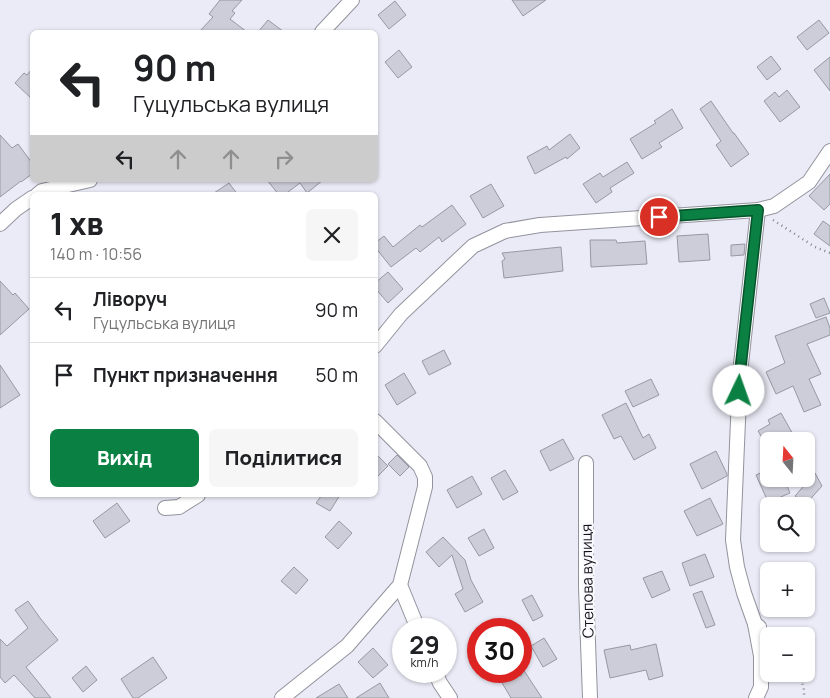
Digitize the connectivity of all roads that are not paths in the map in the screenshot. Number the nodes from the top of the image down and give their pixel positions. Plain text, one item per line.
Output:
1 (352, 0) edge
2 (324, 30) edge
3 (830, 151) edge
4 (82, 182) edge
5 (42, 192) edge
6 (30, 199) edge
7 (758, 210) junction
8 (0, 224) edge
9 (378, 342) edge
10 (378, 424) edge
11 (586, 464) dead end
12 (195, 497) edge
13 (165, 508) dead end
14 (400, 585) junction
15 (414, 618) edge
16 (440, 683) edge
17 (282, 698) edge
18 (450, 698) edge
19 (590, 698) edge
20 (756, 698) edge

1 - 2 street
3 - 7 street
4 - 5 street
6 - 8 street
7 - 9 street
7 - 20 street
10 - 14 street
11 - 19 street, Степова вулиця
12 - 13 street
14 - 15 street
14 - 17 street
16 - 18 street

